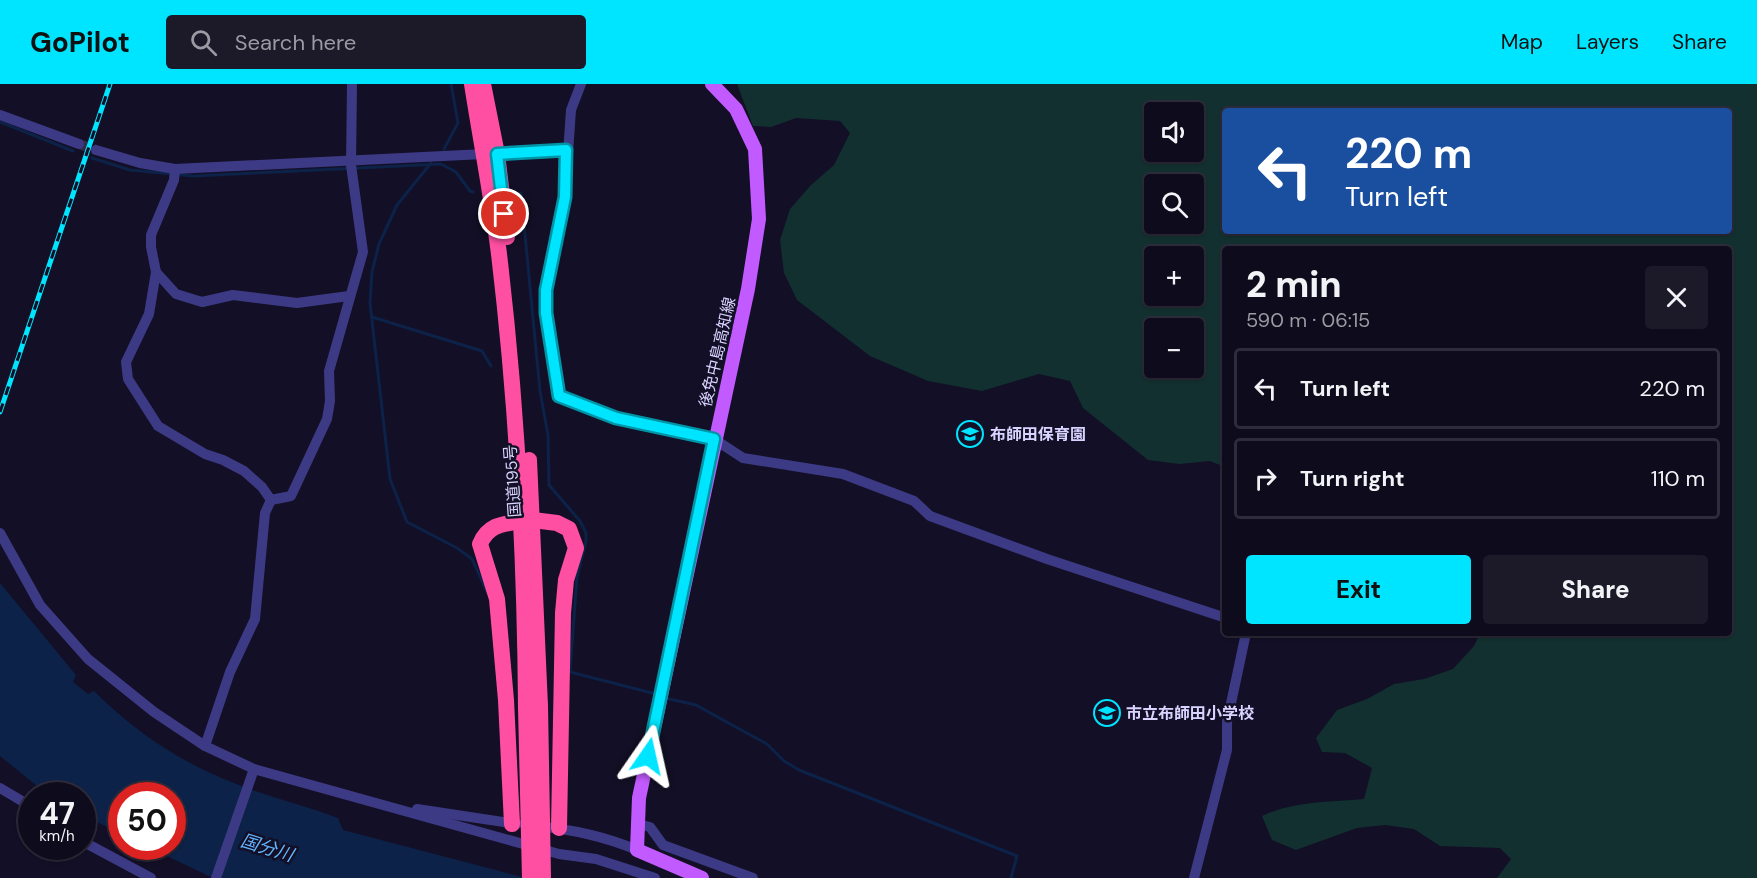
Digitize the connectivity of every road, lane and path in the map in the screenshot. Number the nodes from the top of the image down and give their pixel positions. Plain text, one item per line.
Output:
1 (352, 84) edge
2 (472, 84) edge
3 (483, 84) edge
4 (581, 84) edge
5 (712, 84) edge
6 (0, 115) edge
7 (80, 144) tunnel mouth
8 (96, 150) tunnel mouth
9 (566, 150) junction
10 (490, 154) junction
11 (351, 166) junction
12 (175, 174) junction
13 (156, 272) junction
14 (349, 296) junction
15 (714, 439) junction
16 (271, 500) junction
17 (527, 521) junction
18 (0, 533) edge
19 (1222, 617) edge
20 (1245, 636) edge
21 (533, 707) junction
22 (205, 746) junction
23 (252, 771) junction
24 (0, 788) edge
25 (18, 799) edge
26 (385, 805) junction
27 (512, 824) junction
28 (638, 824) junction
29 (559, 828) junction
30 (96, 849) edge
31 (637, 850) junction
32 (151, 878) edge
33 (216, 878) edge
34 (530, 878) edge
35 (543, 878) edge
36 (655, 878) edge
37 (702, 878) edge
38 (753, 878) edge
39 (1194, 878) edge

1 - 11 street
2 - 10 highway, 国道195号
3 - 10 highway, 国道195号
4 - 9 street
5 - 15 main road, 後免中島高知線
6 - 7 street
8 - 12 street
9 - 10 street
9 - 15 street
10 - 11 street
10 - 17 highway, 国道195号
11 - 12 street
11 - 14 street
12 - 13 street
13 - 14 street
13 - 16 street
14 - 16 street
15 - 19 street
15 - 28 main road, 後免中島高知線
16 - 22 street
17 - 21 highway, 国道195号
17 - 27 highway
17 - 29 highway
18 - 22 street
20 - 39 street
21 - 34 highway, 国道195号, bridge
21 - 35 highway, 国道195号, bridge
22 - 23 street
23 - 26 street
23 - 33 street
24 - 25 street
26 - 27 street
26 - 36 street
27 - 29 street
28 - 31 main road, 後免中島高知線
28 - 38 street
29 - 31 street
30 - 32 street
31 - 37 main road

